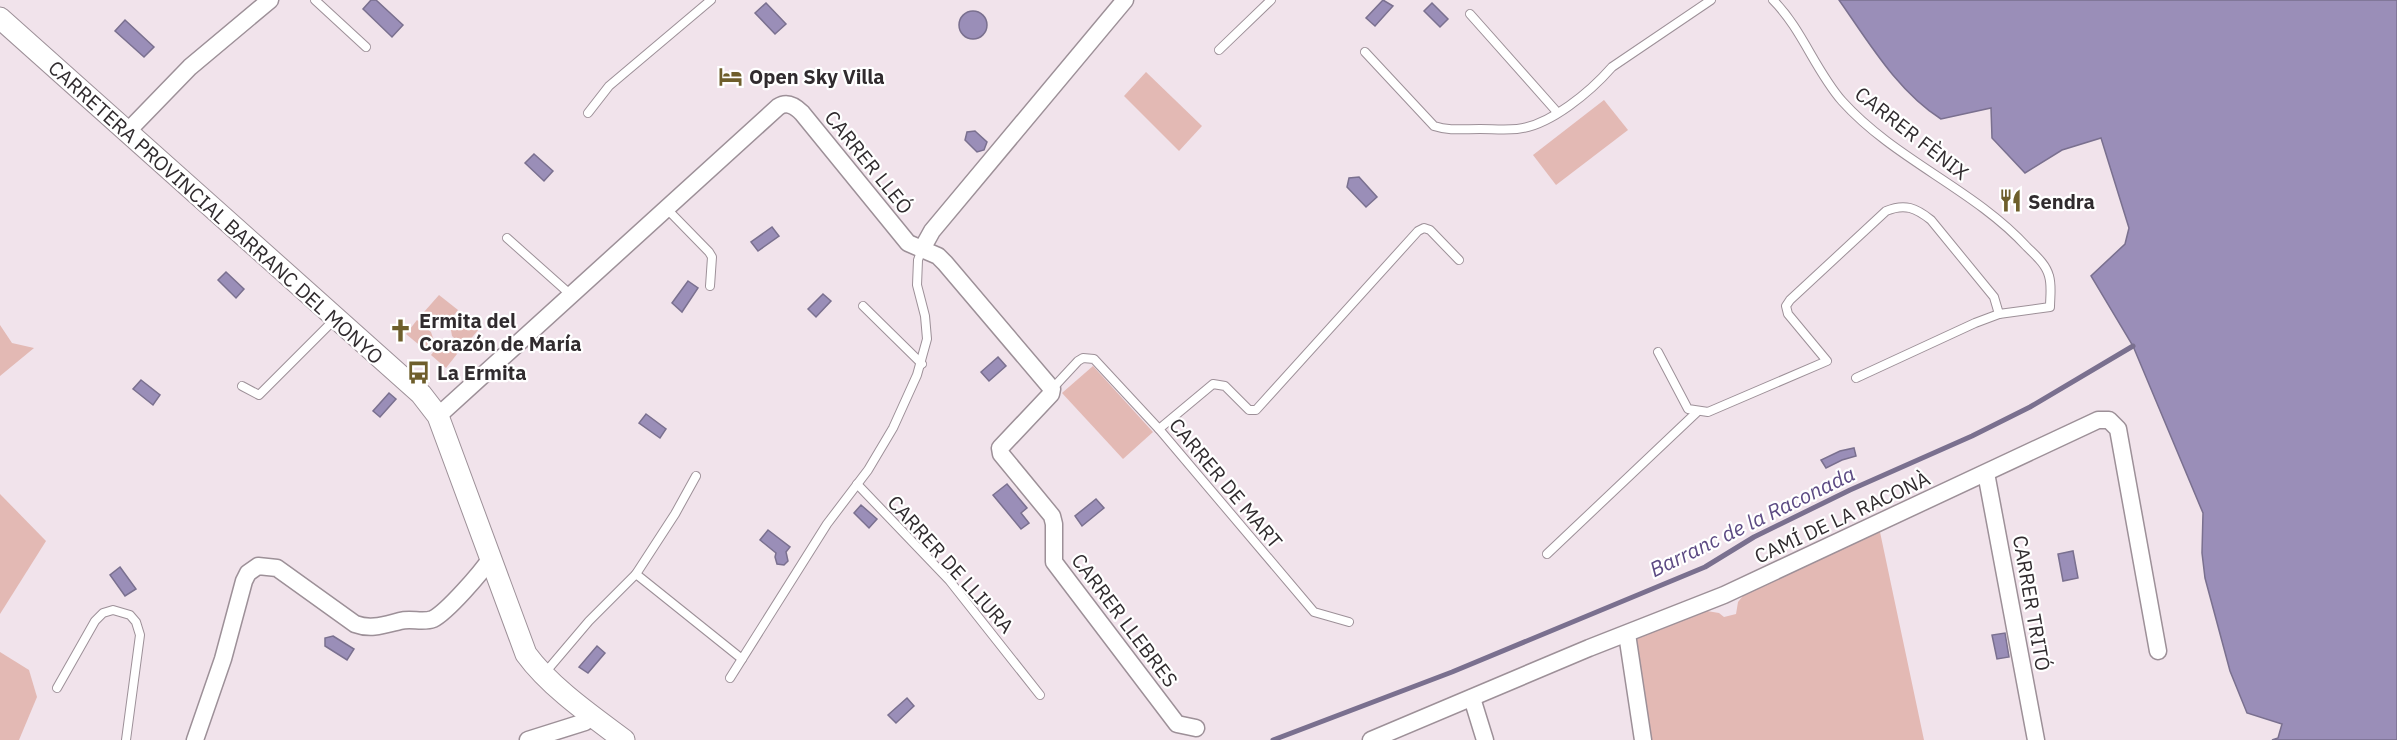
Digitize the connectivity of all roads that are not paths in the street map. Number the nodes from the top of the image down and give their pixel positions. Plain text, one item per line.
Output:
1 (270, 0) edge
2 (315, 0) edge
3 (711, 0) edge
4 (1125, 0) edge
5 (1271, 0) edge
6 (1711, 0) edge
7 (1773, 0) edge
8 (1470, 14) dead end
9 (0, 18) edge
10 (366, 47) dead end
11 (1219, 50) dead end
12 (1365, 52) dead end
13 (588, 112) dead end
14 (1557, 112) junction
15 (126, 133) junction
16 (665, 208) junction
17 (507, 238) dead end
18 (922, 249) junction
19 (1459, 260) dead end
20 (710, 285) dead end
21 (571, 295) junction
22 (863, 306) dead end
23 (1999, 314) junction
24 (336, 318) junction
25 (1658, 352) dead end
26 (921, 364) junction
27 (1856, 378) dead end
28 (242, 386) dead end
29 (1052, 389) junction
30 (1697, 412) junction
31 (438, 416) junction
32 (1159, 429) junction
33 (1986, 473) junction
34 (696, 477) dead end
35 (857, 484) junction
36 (1546, 554) dead end
37 (490, 558) junction
38 (636, 574) junction
39 (1349, 622) dead end
40 (1627, 634) junction
41 (2158, 651) dead end
42 (742, 659) junction
43 (544, 674) junction
44 (730, 678) dead end
45 (57, 688) dead end
46 (1040, 695) dead end
47 (1472, 698) junction
48 (592, 716) junction
49 (1196, 728) dead end
50 (126, 740) edge
51 (195, 740) edge
52 (528, 740) edge
53 (624, 740) edge
54 (1371, 740) edge
55 (1485, 740) edge
56 (1643, 740) edge
57 (2036, 740) edge

1 - 15 street
2 - 10 lane
3 - 13 lane
4 - 18 street, CARRER LLEÓ
5 - 11 lane
6 - 14 lane
7 - 23 lane, CARRER FÈNIX
8 - 14 lane
9 - 15 street, CARRETERA PROVINCIAL BARRANC DEL MONYO
12 - 14 lane
15 - 24 street, CARRETERA PROVINCIAL BARRANC DEL MONYO
16 - 18 street, CARRER LLEÓ
16 - 20 lane
16 - 21 street, CARRER LLEÓ
17 - 21 lane
18 - 26 lane
18 - 29 street
19 - 32 lane
21 - 31 street, CARRER LLEÓ
22 - 26 lane
23 - 27 lane
23 - 30 lane
24 - 28 lane
24 - 31 street, CARRETERA PROVINCIAL BARRANC DEL MONYO
25 - 30 lane
26 - 35 lane
29 - 32 lane, CARRER DE MART
29 - 49 street, CARRER LLEBRES
30 - 36 lane
31 - 37 street, CARRETERA PROVINCIAL BARRANC DEL MONYO
32 - 39 lane, CARRER DE MART
33 - 40 street, CAMÍ DE LA RACONÀ
33 - 41 street, CAMÍ DE LA RACONÀ
33 - 57 street, CARRER TRITÓ
34 - 38 lane
35 - 42 lane
35 - 46 lane, CARRER DE LLIURA
37 - 43 street, CARRETERA PROVINCIAL BARRANC DEL MONYO
37 - 51 street
38 - 42 lane
38 - 43 lane
40 - 47 street, CAMÍ DE LA RACONÀ
40 - 56 street
42 - 44 lane
43 - 48 street, CARRETERA PROVINCIAL BARRANC DEL MONYO
45 - 50 lane
47 - 54 street, CAMÍ DE LA RACONÀ
47 - 55 street
48 - 52 street
48 - 53 street, CARRETERA PROVINCIAL BARRANC DEL MONYO

